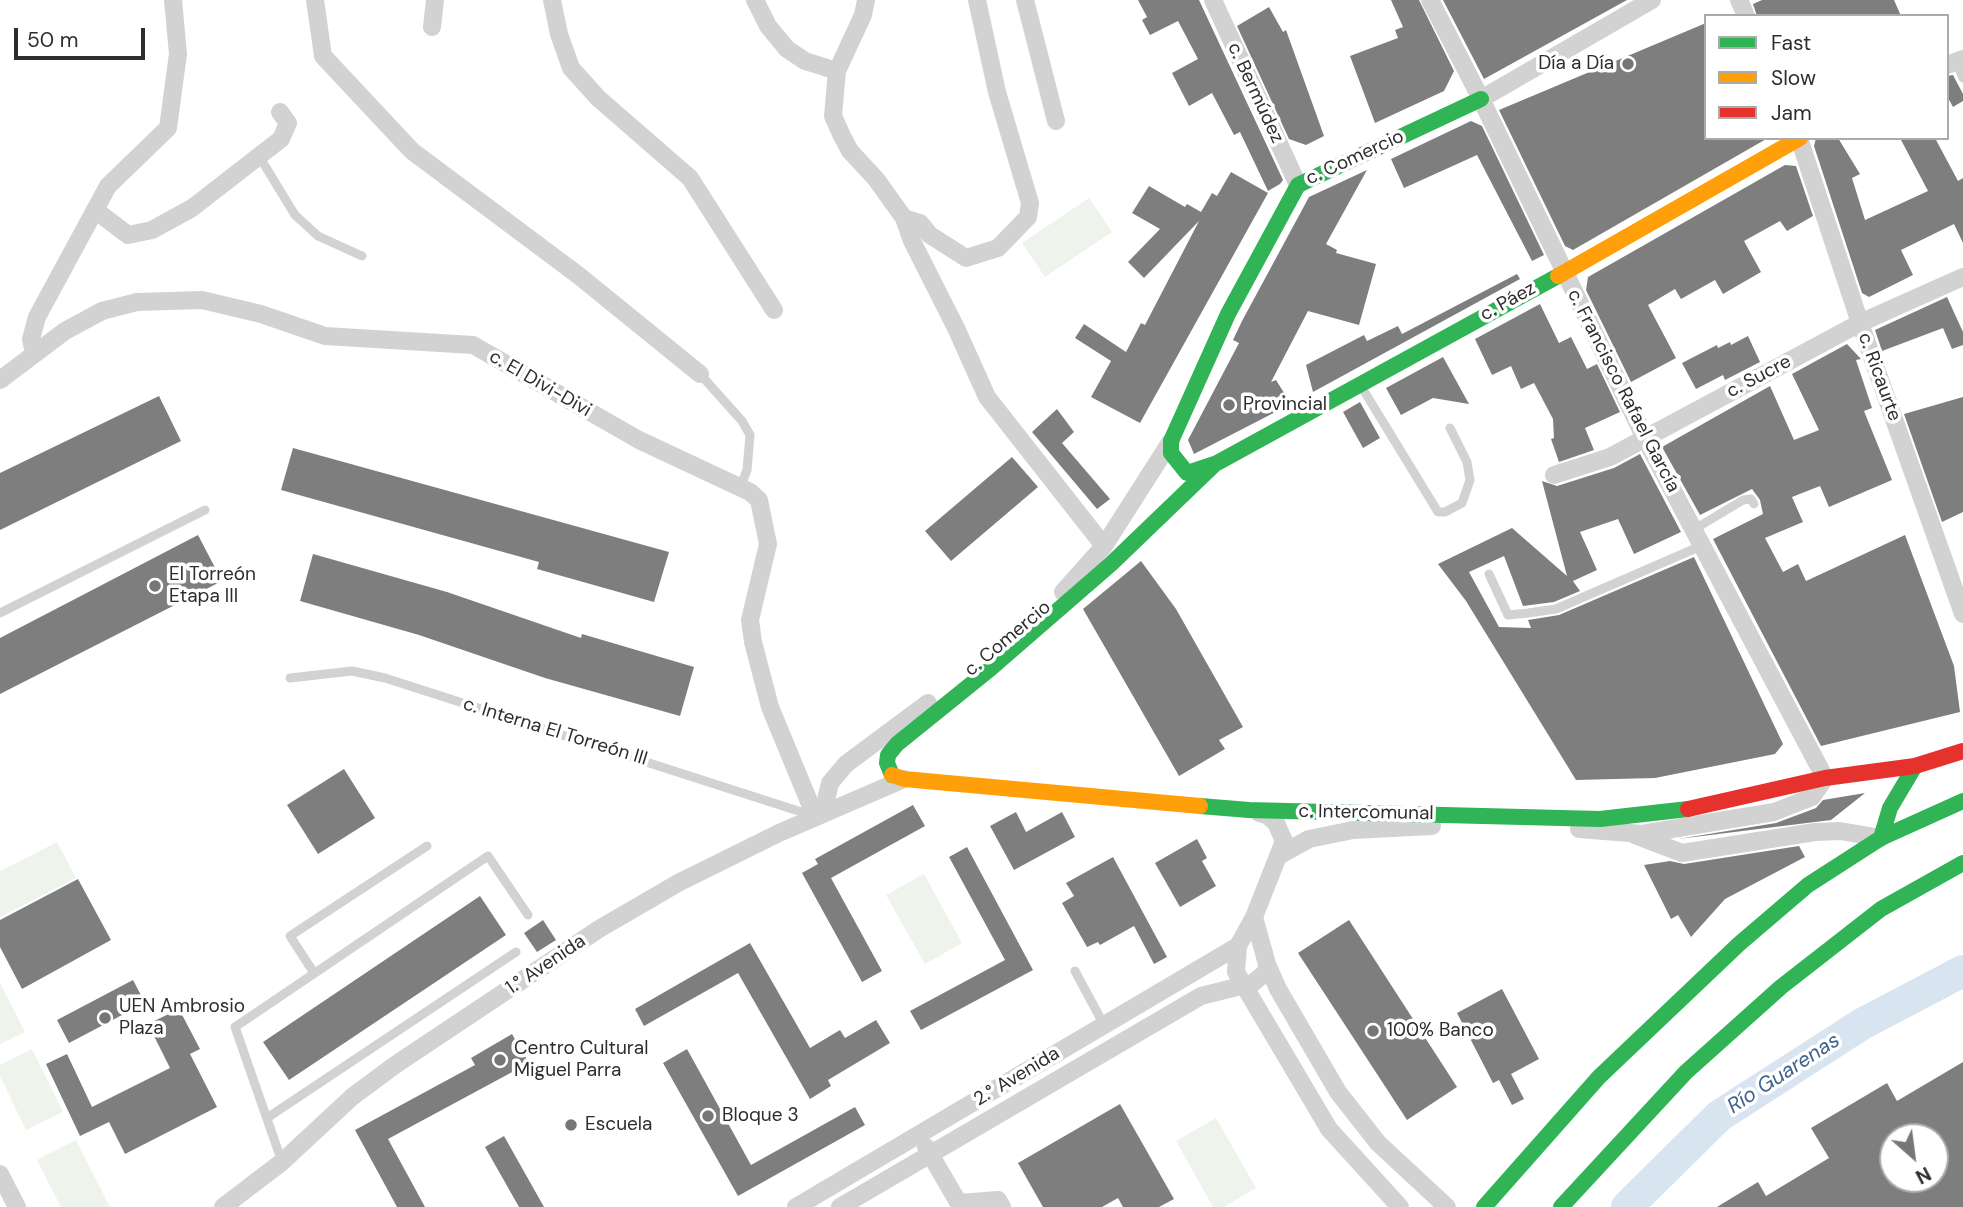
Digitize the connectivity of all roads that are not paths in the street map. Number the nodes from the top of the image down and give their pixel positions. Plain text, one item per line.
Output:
1 (173, 0) edge
2 (315, 0) edge
3 (435, 0) edge
4 (552, 0) edge
5 (755, 0) edge
6 (866, 0) edge
7 (977, 0) edge
8 (1025, 0) edge
9 (1213, 0) edge
10 (1430, 0) edge
11 (1652, 0) edge
12 (432, 27) dead end
13 (837, 71) junction
14 (1481, 99) junction
15 (280, 112) dead end
16 (1056, 121) dead end
17 (1795, 140) edge
18 (1800, 140) edge
19 (258, 156) junction
20 (1298, 185) junction
21 (95, 210) junction
22 (904, 218) junction
23 (362, 256) dead end
24 (1563, 272) junction
25 (1963, 277) edge
26 (774, 310) dead end
27 (1860, 323) junction
28 (34, 353) junction
29 (700, 374) joint
30 (0, 380) edge
31 (1360, 385) junction
32 (1450, 428) dead end
33 (1645, 438) junction
34 (1171, 441) junction
35 (1215, 464) junction
36 (1554, 475) dead end
37 (740, 488) junction
38 (1754, 504) dead end
39 (205, 510) dead end
40 (1697, 538) junction
41 (1104, 546) junction
42 (1489, 574) dead end
43 (0, 613) edge
44 (1963, 614) edge
45 (290, 678) dead end
46 (891, 730) junction
47 (1963, 751) edge
48 (888, 755) junction
49 (1915, 766) junction
50 (1825, 778) junction
51 (904, 779) junction
52 (1963, 802) edge
53 (1249, 810) junction
54 (822, 813) junction
55 (1600, 820) junction
56 (1631, 833) junction
57 (1881, 838) junction
58 (427, 846) dead end
59 (1280, 855) junction
60 (1963, 863) edge
61 (528, 915) dead end
62 (1254, 917) junction
63 (1238, 946) junction
64 (516, 952) dead end
65 (1267, 964) junction
66 (1075, 971) dead end
67 (314, 973) junction
68 (1242, 987) junction
69 (1104, 1025) junction
70 (267, 1118) junction
71 (919, 1134) junction
72 (931, 1154) junction
73 (282, 1162) junction
74 (0, 1174) edge
75 (960, 1205) edge
76 (18, 1207) edge
77 (223, 1207) edge
78 (796, 1207) edge
79 (840, 1207) edge
80 (1002, 1207) edge
81 (1400, 1207) edge
82 (1447, 1207) edge
83 (1484, 1207) edge
84 (1561, 1207) edge

1 - 21 street
2 - 29 street
3 - 12 street
4 - 26 street
5 - 13 street
6 - 13 street
7 - 22 street
8 - 16 street
9 - 20 street, c. Bermúdez
10 - 14 street, c. Francisco Rafael García
11 - 14 street
13 - 22 street
14 - 20 street, c. Comercio
14 - 24 street, c. Francisco Rafael García
15 - 19 street
17 - 24 street, c. Páez
18 - 27 street, c. Ricaurte
19 - 21 street
19 - 23 lane
20 - 34 street, c. Comercio
21 - 28 street
22 - 41 street
24 - 31 street, c. Páez
24 - 33 street, c. Francisco Rafael García
25 - 27 street, c. Sucre
27 - 33 street, c. Sucre
27 - 44 street, c. Ricaurte
28 - 30 street, c. El Divi-Divi
28 - 37 street, c. El Divi-Divi
29 - 37 lane
31 - 32 lane
31 - 35 street, c. Páez
33 - 36 street, c. Sucre
33 - 40 street, c. Francisco Rafael García
34 - 35 street
34 - 41 street, c. Comercio
35 - 48 street
37 - 54 street, c. El Divi-Divi
38 - 40 lane
39 - 43 lane
40 - 42 lane
40 - 50 street, c. Francisco Rafael García
41 - 46 street, c. Comercio
45 - 54 lane, c. Interna El Torreón III
46 - 48 street
46 - 54 street, c. Comercio
47 - 49 street, c. Intercomunal
48 - 51 street
49 - 50 street, c. Intercomunal
49 - 57 street
50 - 55 street, c. Intercomunal
50 - 56 street, c. Intercomunal
51 - 53 street, c. Intercomunal
51 - 54 street, 1.° Avenida
52 - 57 street
53 - 55 street, c. Intercomunal
53 - 59 street
54 - 73 street, 1.° Avenida
55 - 56 street
56 - 57 street
56 - 59 street, c. Intercomunal
57 - 83 street
58 - 67 lane
59 - 62 street
60 - 84 street
61 - 67 lane
62 - 63 street
62 - 65 street
63 - 68 street
63 - 69 street, 2.° Avenida
64 - 70 lane
65 - 68 street
65 - 82 street
66 - 69 lane
67 - 70 lane
68 - 72 street
68 - 81 street
69 - 71 street, 2.° Avenida
70 - 73 lane
71 - 72 street
71 - 78 street, 2.° Avenida
72 - 75 street
72 - 79 street
73 - 77 street, 1.° Avenida
74 - 76 street
75 - 80 street

